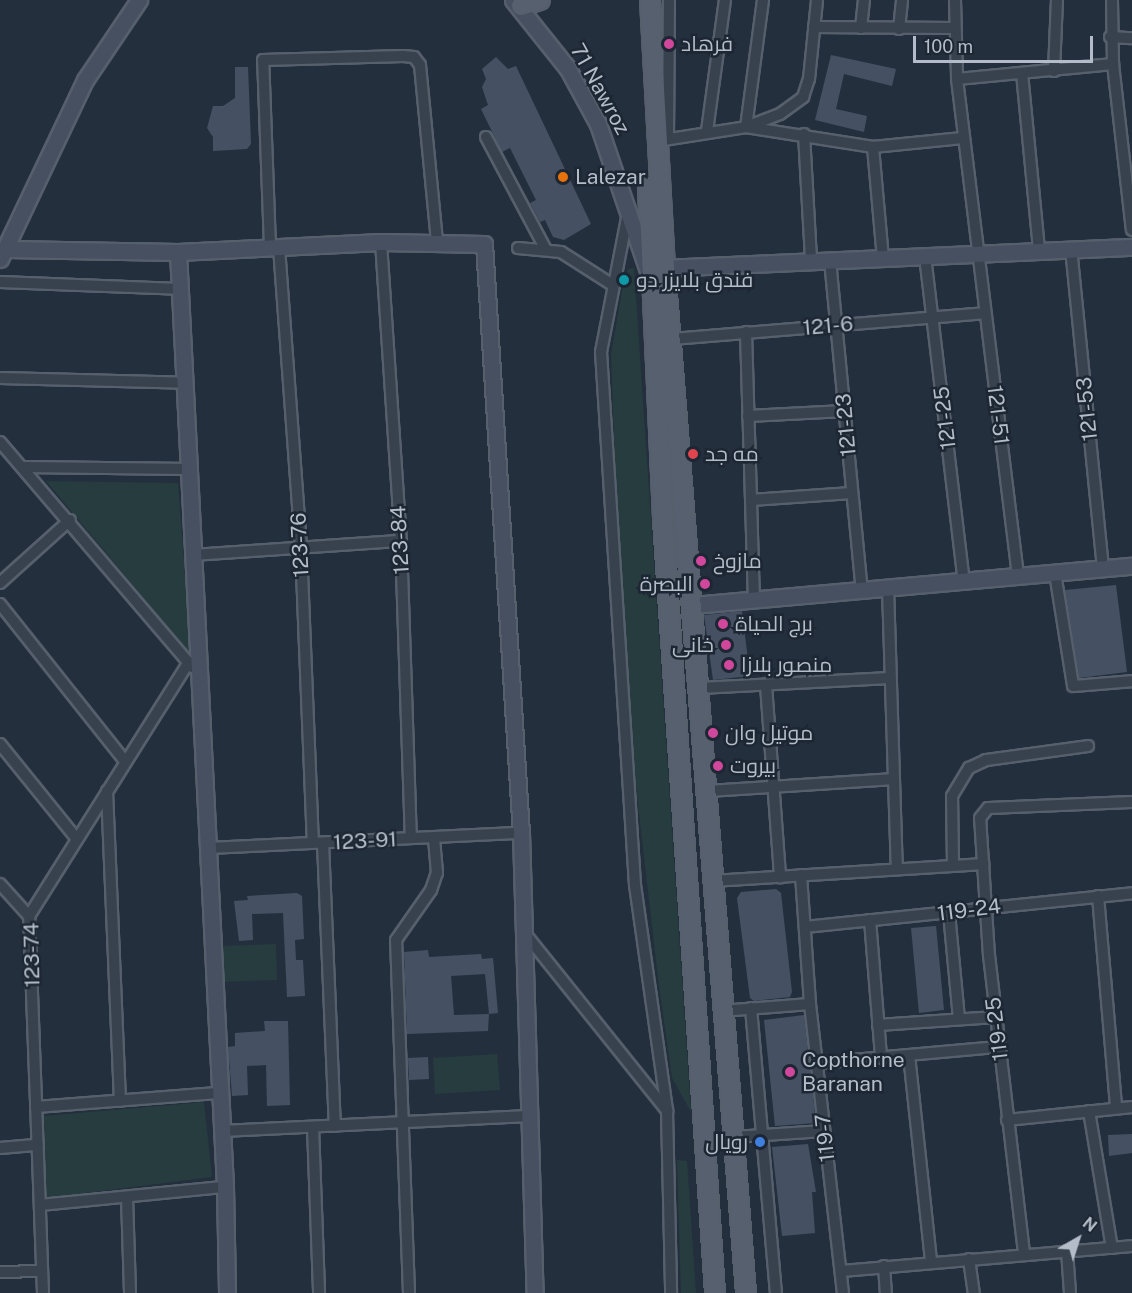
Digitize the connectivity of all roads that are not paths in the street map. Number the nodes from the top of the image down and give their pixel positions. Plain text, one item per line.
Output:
1 (139, 0) edge
2 (540, 0) edge
3 (638, 0) edge
4 (650, 0) edge
5 (669, 0) edge
6 (725, 0) edge
7 (763, 0) edge
8 (817, 0) edge
9 (864, 0) edge
10 (902, 0) edge
11 (955, 0) edge
12 (1057, 0) edge
13 (1112, 0) edge
14 (517, 3) edge
15 (814, 27) junction
16 (861, 28) junction
17 (953, 28) junction
18 (899, 29) junction
19 (1110, 37) junction
20 (1132, 38) edge
21 (1113, 64) junction
22 (1054, 71) junction
23 (1022, 73) junction
24 (957, 79) junction
25 (746, 127) junction
26 (706, 131) junction
27 (804, 134) junction
28 (486, 137) dead end
29 (963, 138) junction
30 (662, 139) junction
31 (873, 147) junction
32 (628, 210) junction
33 (655, 212) junction
34 (1132, 230) edge
35 (381, 242) junction
36 (437, 242) junction
37 (275, 247) junction
38 (1132, 247) edge
39 (518, 248) dead end
40 (545, 248) junction
41 (1071, 248) junction
42 (1039, 249) junction
43 (178, 252) junction
44 (978, 253) junction
45 (4, 254) edge
46 (925, 256) junction
47 (883, 258) junction
48 (830, 260) junction
49 (811, 261) junction
50 (665, 268) junction
51 (0, 282) edge
52 (611, 284) junction
53 (652, 284) junction
54 (179, 289) junction
55 (985, 313) junction
56 (933, 317) junction
57 (837, 325) junction
58 (746, 332) junction
59 (671, 339) junction
60 (0, 378) edge
61 (186, 384) junction
62 (845, 411) junction
63 (748, 416) junction
64 (2, 449) edge
65 (23, 467) junction
66 (190, 469) junction
67 (852, 493) junction
68 (751, 500) junction
69 (70, 520) junction
70 (401, 542) junction
71 (301, 547) junction
72 (194, 555) junction
73 (1132, 566) edge
74 (1103, 569) junction
75 (1055, 573) junction
76 (1018, 576) junction
77 (964, 581) junction
78 (0, 582) edge
79 (888, 588) junction
80 (862, 590) junction
81 (754, 599) junction
82 (0, 604) edge
83 (692, 605) junction
84 (189, 662) junction
85 (200, 676) junction
86 (890, 678) junction
87 (1132, 681) edge
88 (766, 685) junction
89 (700, 688) junction
90 (0, 744) edge
91 (1088, 746) dead end
92 (125, 761) junction
93 (894, 779) junction
94 (773, 785) junction
95 (106, 791) junction
96 (709, 791) junction
97 (1132, 802) edge
98 (522, 834) junction
99 (77, 838) junction
100 (411, 838) junction
101 (434, 838) junction
102 (318, 843) junction
103 (208, 848) junction
104 (953, 864) junction
105 (983, 864) junction
106 (897, 868) junction
107 (801, 875) junction
108 (780, 877) junction
109 (713, 882) junction
110 (0, 884) edge
111 (1132, 893) edge
112 (1098, 896) junction
113 (986, 907) junction
114 (949, 913) junction
115 (29, 916) junction
116 (870, 921) junction
117 (805, 927) junction
118 (522, 930) junction
119 (810, 1004) junction
120 (752, 1008) junction
121 (722, 1011) junction
122 (996, 1017) junction
123 (959, 1019) junction
124 (878, 1025) junction
125 (999, 1047) junction
126 (909, 1055) junction
127 (881, 1057) junction
128 (818, 1063) junction
129 (220, 1093) junction
130 (120, 1101) junction
131 (36, 1107) junction
132 (1132, 1107) edge
133 (1116, 1108) junction
134 (667, 1111) junction
135 (1089, 1111) junction
136 (529, 1116) junction
137 (1007, 1120) junction
138 (402, 1123) junction
139 (335, 1126) junction
140 (314, 1127) junction
141 (222, 1131) junction
142 (824, 1131) junction
143 (763, 1135) junction
144 (734, 1137) junction
145 (38, 1145) junction
146 (0, 1148) edge
147 (225, 1187) junction
148 (127, 1197) junction
149 (40, 1205) junction
150 (1132, 1246) edge
151 (1112, 1248) junction
152 (1067, 1251) junction
153 (1024, 1253) junction
154 (969, 1259) junction
155 (931, 1261) junction
156 (884, 1266) junction
157 (42, 1271) junction
158 (841, 1271) junction
159 (0, 1272) edge
160 (43, 1293) edge
161 (130, 1293) edge
162 (227, 1293) edge
163 (320, 1293) edge
164 (410, 1293) edge
165 (535, 1293) edge
166 (671, 1293) edge
167 (715, 1293) edge
168 (746, 1293) edge
169 (776, 1293) edge
170 (843, 1293) edge
171 (886, 1293) edge
172 (974, 1293) edge
173 (1070, 1293) edge

1 - 45 street
2 - 14 main road
3 - 33 main road
4 - 30 main road
5 - 30 street
6 - 26 street
7 - 25 street
8 - 15 street
9 - 16 street
10 - 18 street
11 - 17 street, 121-51
12 - 22 street
13 - 19 street
14 - 32 street, 71 Nawroz
15 - 16 street
15 - 25 street
16 - 18 street
17 - 18 street
17 - 24 street, 121-51
19 - 20 street
19 - 21 street
21 - 22 street
21 - 34 street
22 - 23 street
23 - 24 street
23 - 42 street
24 - 29 street, 121-51
25 - 26 street
25 - 27 street
26 - 30 street
27 - 31 street
27 - 49 street
28 - 40 street
29 - 31 street
29 - 44 street, 121-51
30 - 33 main road
31 - 47 street
32 - 52 street
32 - 53 street, 71 Nawroz
33 - 50 main road
33 - 53 main road
35 - 36 street
35 - 37 street
35 - 70 street, 123-84
36 - 37 street, 123-76
36 - 98 street
37 - 43 street
37 - 71 street, 123-76
38 - 41 street
39 - 40 street
40 - 52 street
41 - 42 street
41 - 74 street, 121-53
42 - 44 street
43 - 45 street
43 - 54 street
44 - 46 street
44 - 55 street, 121-51
46 - 47 street
46 - 56 street, 121-25
47 - 48 street
48 - 49 street
48 - 57 street, 121-23
49 - 50 street
50 - 59 main road
51 - 54 street
52 - 134 street
53 - 167 main road
54 - 61 street
55 - 56 street, 121-6
55 - 76 street, 121-51
56 - 57 street, 121-6
56 - 77 street, 121-25
57 - 58 street, 121-6
57 - 62 street, 121-23
58 - 59 street, 121-6
58 - 63 street
59 - 83 main road
60 - 61 street
61 - 66 street
62 - 63 street
62 - 67 street, 121-23
63 - 68 street
64 - 65 street
65 - 66 street
65 - 69 street
66 - 72 street
67 - 68 street
67 - 80 street, 121-23
68 - 81 street
69 - 78 street
69 - 84 street
70 - 71 street
70 - 100 street, 123-84
71 - 72 street
71 - 102 street, 123-76
72 - 85 street
73 - 74 street
74 - 75 street
75 - 76 street
75 - 87 street
76 - 77 street
77 - 79 street
79 - 80 street
79 - 86 street
80 - 81 street
81 - 83 street
82 - 92 street
83 - 89 main road
84 - 85 street
84 - 92 street, 123-74
85 - 103 street
86 - 88 street
86 - 93 street
88 - 89 street
88 - 94 street
89 - 96 main road
90 - 99 street
91 - 104 street
92 - 95 street, 123-74
93 - 94 street
93 - 106 street
94 - 96 street
94 - 108 street
95 - 99 street, 123-74
95 - 130 street
96 - 109 main road
97 - 105 street, 119-25
98 - 101 street, 123-91
98 - 118 street
99 - 115 street, 123-74
100 - 101 street, 123-91
100 - 102 street, 123-91
101 - 138 street
102 - 103 street, 123-91
102 - 139 street, 123-76
103 - 129 street
104 - 105 street
104 - 106 street
105 - 113 street, 119-25
106 - 107 street
107 - 108 street
107 - 117 street, 119-7
108 - 109 street
109 - 121 main road
110 - 115 street
111 - 112 street, 119-24
112 - 113 street, 119-24
112 - 133 street
113 - 114 street, 119-24
113 - 122 street, 119-25
114 - 116 street, 119-24
114 - 123 street
115 - 131 street, 123-74
116 - 117 street, 119-24
116 - 124 street
117 - 119 street, 119-7
118 - 134 street
118 - 136 street
119 - 120 street
119 - 128 street, 119-7
120 - 121 street
120 - 143 street
121 - 144 main road
122 - 123 street
122 - 125 street, 119-25
123 - 124 street
124 - 127 street
125 - 126 street
125 - 137 street, 119-25
126 - 127 street
126 - 155 street
127 - 128 street
128 - 142 street, 119-7
129 - 130 street
129 - 141 street
130 - 131 street
131 - 145 street, 123-74
132 - 133 street
133 - 135 street
134 - 166 street
135 - 137 street
135 - 151 street
136 - 138 street
136 - 165 street
137 - 153 street, 119-25
138 - 139 street
138 - 164 street
139 - 140 street
140 - 141 street
140 - 163 street
141 - 147 street
142 - 143 street
142 - 158 street, 119-7
143 - 144 street
143 - 169 street
144 - 168 main road
145 - 146 street
145 - 149 street, 123-74
147 - 148 street
147 - 162 street
148 - 149 street
148 - 161 street
149 - 157 street, 123-74
150 - 151 street
151 - 152 street
152 - 153 street
152 - 173 street
153 - 154 street
154 - 155 street
154 - 172 street
155 - 156 street
156 - 158 street
156 - 171 street
157 - 159 street
157 - 160 street, 123-74
158 - 170 street, 119-7

